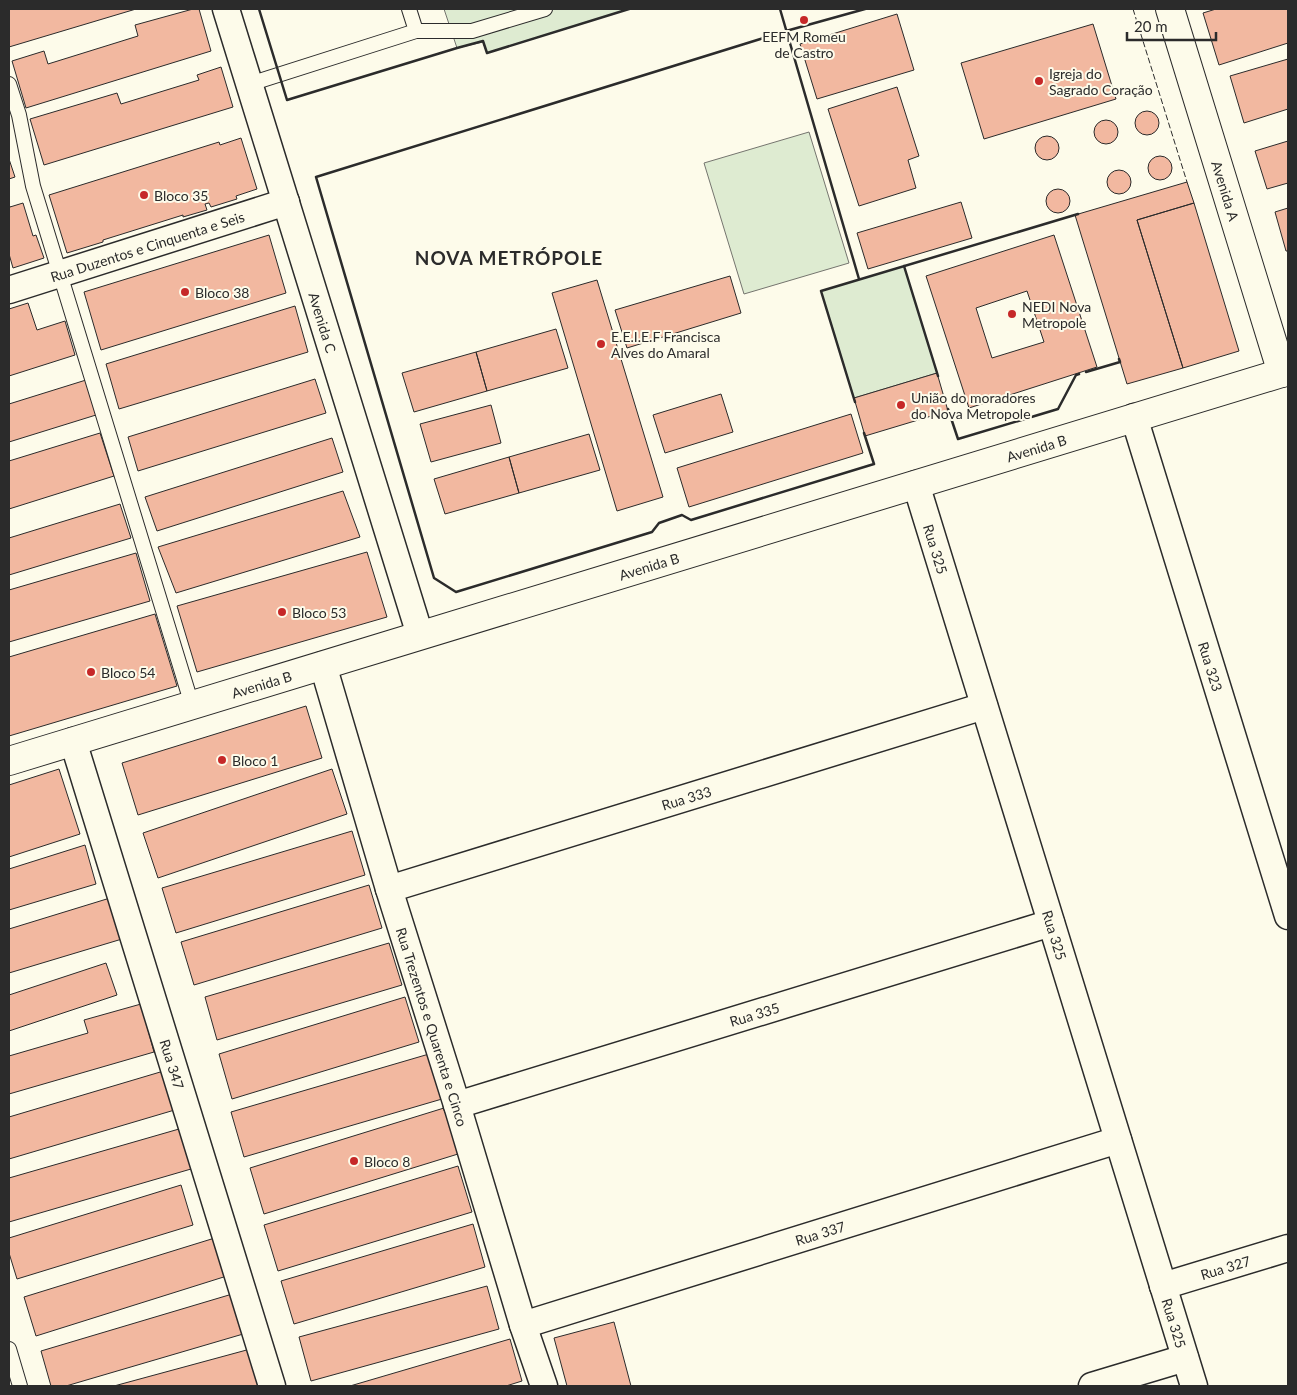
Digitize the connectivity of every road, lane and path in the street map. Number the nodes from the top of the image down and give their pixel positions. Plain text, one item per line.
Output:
1 (226, 9) edge
2 (409, 9) edge
3 (545, 9) edge
4 (1170, 9) edge
5 (416, 31) junction
6 (9, 84) edge
7 (250, 84) junction
8 (286, 202) junction
9 (60, 274) junction
10 (9, 290) edge
11 (1285, 372) edge
12 (1134, 417) junction
13 (916, 484) junction
14 (420, 635) junction
15 (323, 665) junction
16 (192, 705) junction
17 (984, 706) junction
18 (73, 741) junction
19 (9, 760) edge
20 (389, 889) junction
21 (1288, 916) edge
22 (1051, 923) junction
23 (457, 1106) junction
24 (1118, 1140) junction
25 (1288, 1248) edge
26 (1163, 1286) junction
27 (523, 1325) junction
28 (9, 1350) edge
29 (1185, 1358) junction
30 (20, 1386) edge
31 (272, 1386) edge
32 (544, 1386) edge
33 (1092, 1386) edge
34 (1194, 1386) edge

1 - 7 street, Avenida C
2 - 5 lane
3 - 5 lane
4 - 11 street, Avenida A
5 - 7 lane
6 - 9 lane
7 - 8 street, Avenida C
8 - 9 street, Rua Duzentos e Cinquenta e Seis
8 - 14 street, Avenida C
9 - 10 street, Rua Duzentos e Cinquenta e Seis
9 - 16 lane
11 - 12 street, Avenida B
12 - 13 street, Avenida B
12 - 21 street, Rua 323
13 - 14 street, Avenida B
13 - 17 street, Rua 325
14 - 15 street, Avenida B
15 - 16 street, Avenida B
15 - 20 street, Rua Trezentos e Quarenta e Cinco
16 - 18 street, Avenida B
17 - 20 street, Rua 333
17 - 22 street, Rua 325
18 - 19 street, Avenida B
18 - 31 street, Rua 347
20 - 23 street, Rua Trezentos e Quarenta e Cinco
22 - 23 street, Rua 335
22 - 24 street, Rua 325
23 - 27 street, Rua Trezentos e Quarenta e Cinco
24 - 26 street, Rua 325
24 - 27 street, Rua 337
25 - 26 street, Rua 327
26 - 29 street, Rua 325
27 - 32 street, Rua Trezentos e Quarenta e Cinco
28 - 30 lane
29 - 33 street
29 - 34 street, Rua 325

